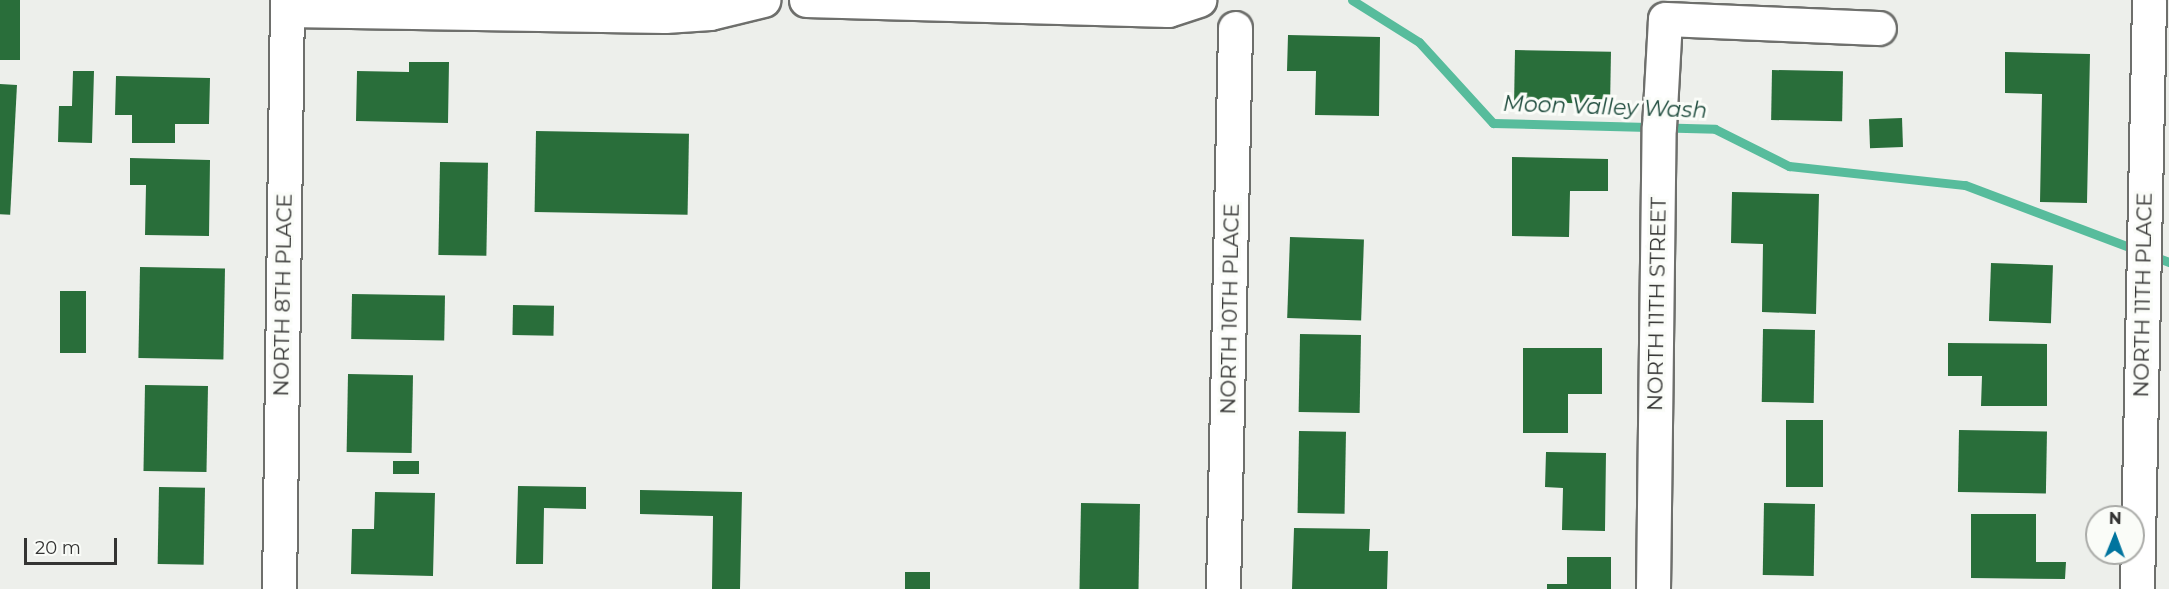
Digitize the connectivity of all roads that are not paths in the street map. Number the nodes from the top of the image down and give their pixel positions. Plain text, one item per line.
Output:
1 (763, 0) edge
2 (806, 0) edge
3 (1199, 0) edge
4 (2149, 0) edge
5 (287, 5) edge
6 (1235, 28) dead end
7 (1879, 28) dead end
8 (2159, 39) edge
9 (279, 589) edge
10 (1223, 589) edge
11 (1653, 589) edge
12 (2137, 589) edge

1 - 5 street
2 - 3 street
4 - 8 street, NORTH 11TH PLACE
5 - 9 street, NORTH 8TH PLACE
6 - 10 street, NORTH 10TH PLACE
7 - 11 street, NORTH 11TH STREET
8 - 12 street, NORTH 11TH PLACE

